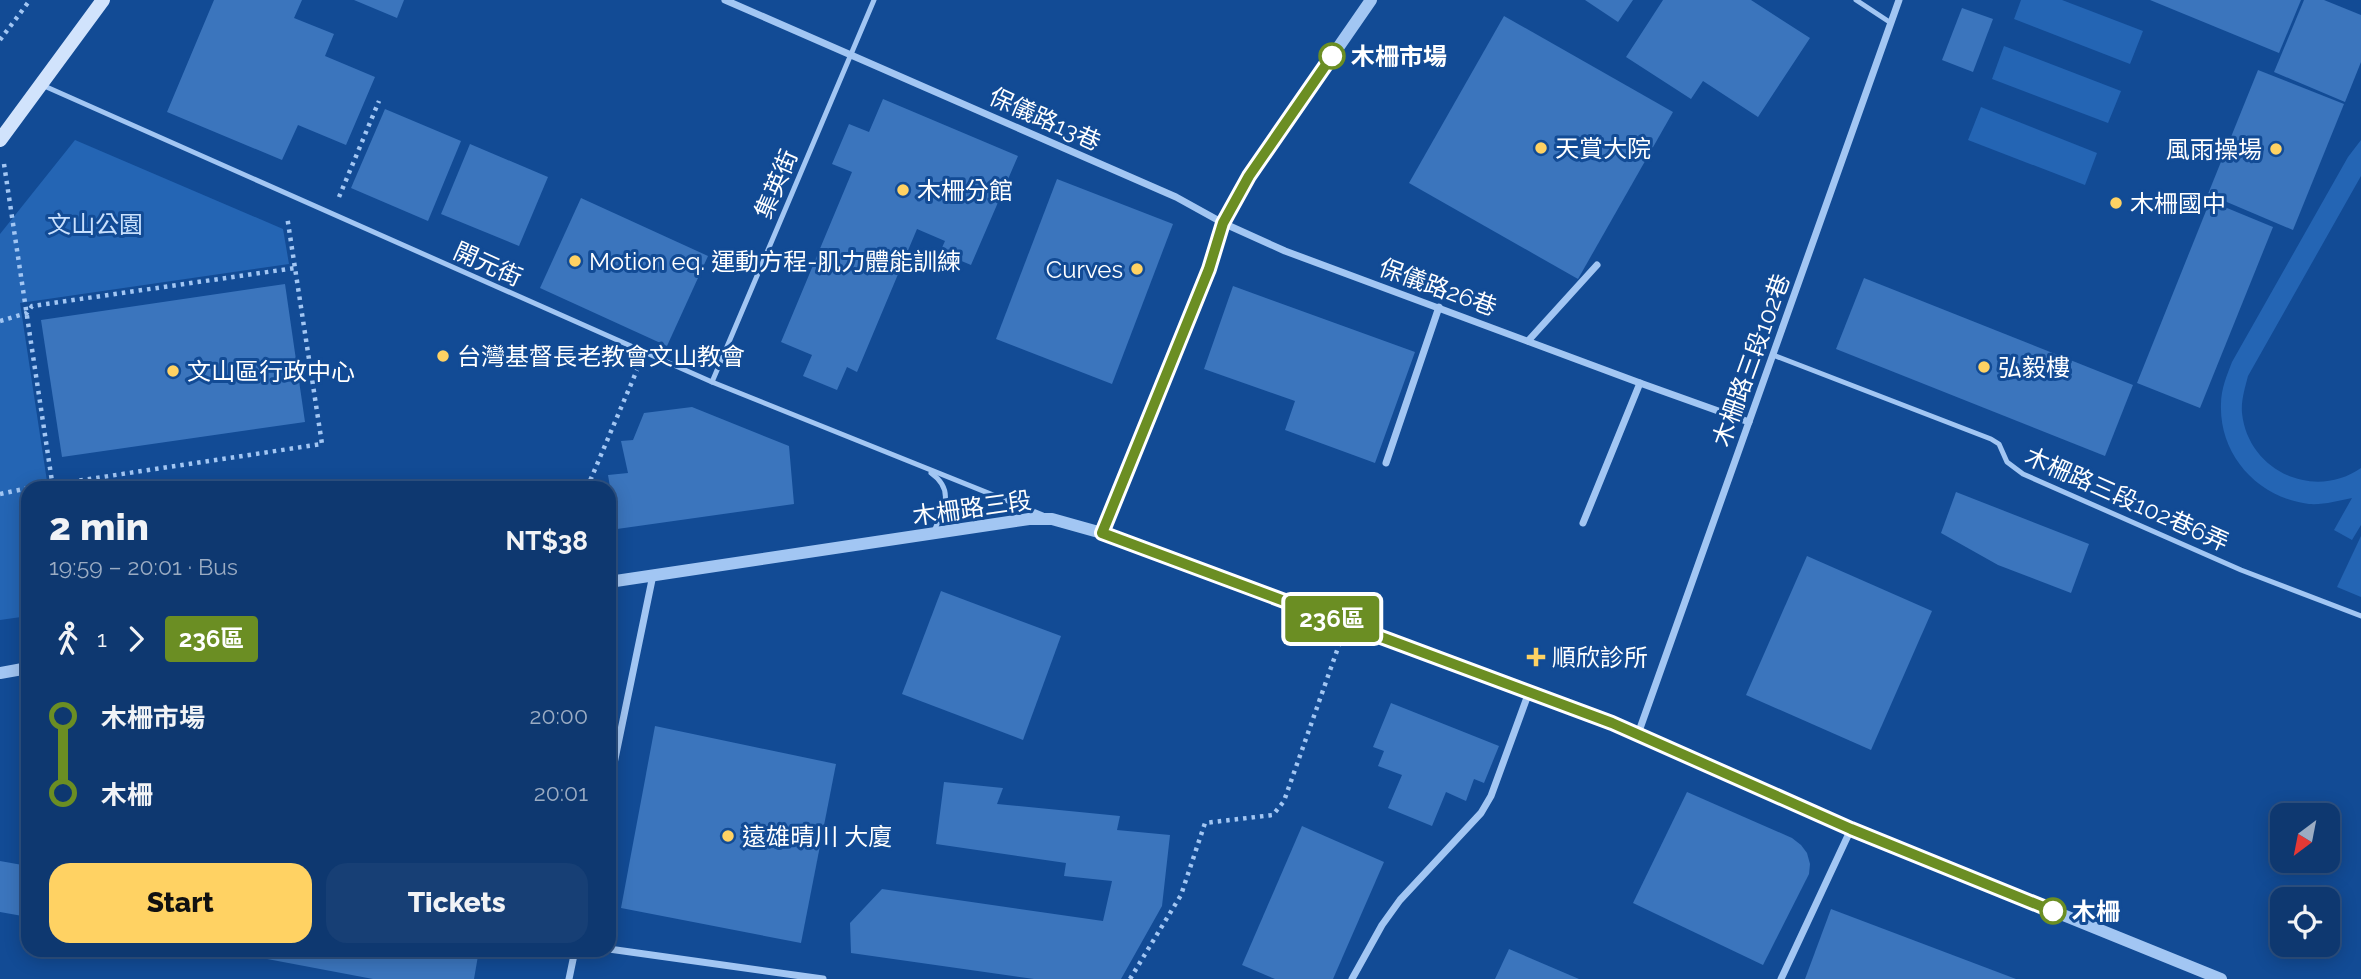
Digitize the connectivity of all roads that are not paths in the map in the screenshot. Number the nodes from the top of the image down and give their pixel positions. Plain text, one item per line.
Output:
1 (103, 0) edge
2 (725, 0) edge
3 (874, 0) edge
4 (1371, 0) edge
5 (1856, 0) edge
6 (1899, 0) edge
7 (1891, 23) junction
8 (849, 54) junction
9 (43, 85) junction
10 (0, 139) edge
11 (1223, 223) junction
12 (1597, 265) dead end
13 (1439, 307) junction
14 (1528, 341) junction
15 (1773, 355) junction
16 (712, 383) junction
17 (1640, 383) junction
18 (1749, 422) junction
19 (1386, 463) dead end
20 (922, 467) junction
21 (1052, 519) junction
22 (1583, 523) dead end
23 (1102, 533) junction
24 (933, 534) junction
25 (653, 575) junction
26 (616, 581) edge
27 (2361, 616) edge
28 (21, 669) edge
29 (0, 673) edge
30 (1529, 692) junction
31 (1638, 734) junction
32 (616, 754) edge
33 (1851, 829) junction
34 (616, 950) edge
35 (574, 957) edge
36 (1783, 976) edge
37 (569, 979) edge
38 (823, 979) edge
39 (1352, 979) edge
40 (2221, 979) edge

1 - 9 main road
2 - 8 street, 保儀路13巷
3 - 8 lane, 集英街
4 - 11 street
5 - 7 lane
6 - 7 street, 木柵路三段102巷
7 - 15 street, 木柵路三段102巷
8 - 11 street, 保儀路13巷
8 - 16 lane, 集英街
9 - 10 main road
9 - 16 lane, 開元街
11 - 13 street, 保儀路26巷
11 - 23 street
12 - 14 street
13 - 14 street, 保儀路26巷
13 - 19 street
14 - 17 street, 保儀路26巷
15 - 18 street, 木柵路三段102巷
15 - 27 lane, 木柵路三段102巷6弄
16 - 20 lane, 開元街
17 - 18 street, 保儀路26巷
17 - 22 street
18 - 31 street, 木柵路三段102巷
20 - 21 lane, 開元街
20 - 24 lane, 開元街
21 - 23 street, 木柵路三段
21 - 24 street, 木柵路三段
23 - 30 street, 木柵路三段
24 - 25 street, 木柵路三段
25 - 26 street, 木柵路三段
25 - 32 street
28 - 29 street
30 - 31 street, 木柵路三段
30 - 39 street
31 - 33 street, 木柵路三段
33 - 36 street
33 - 40 street, 木柵路三段
34 - 38 street
35 - 37 street

